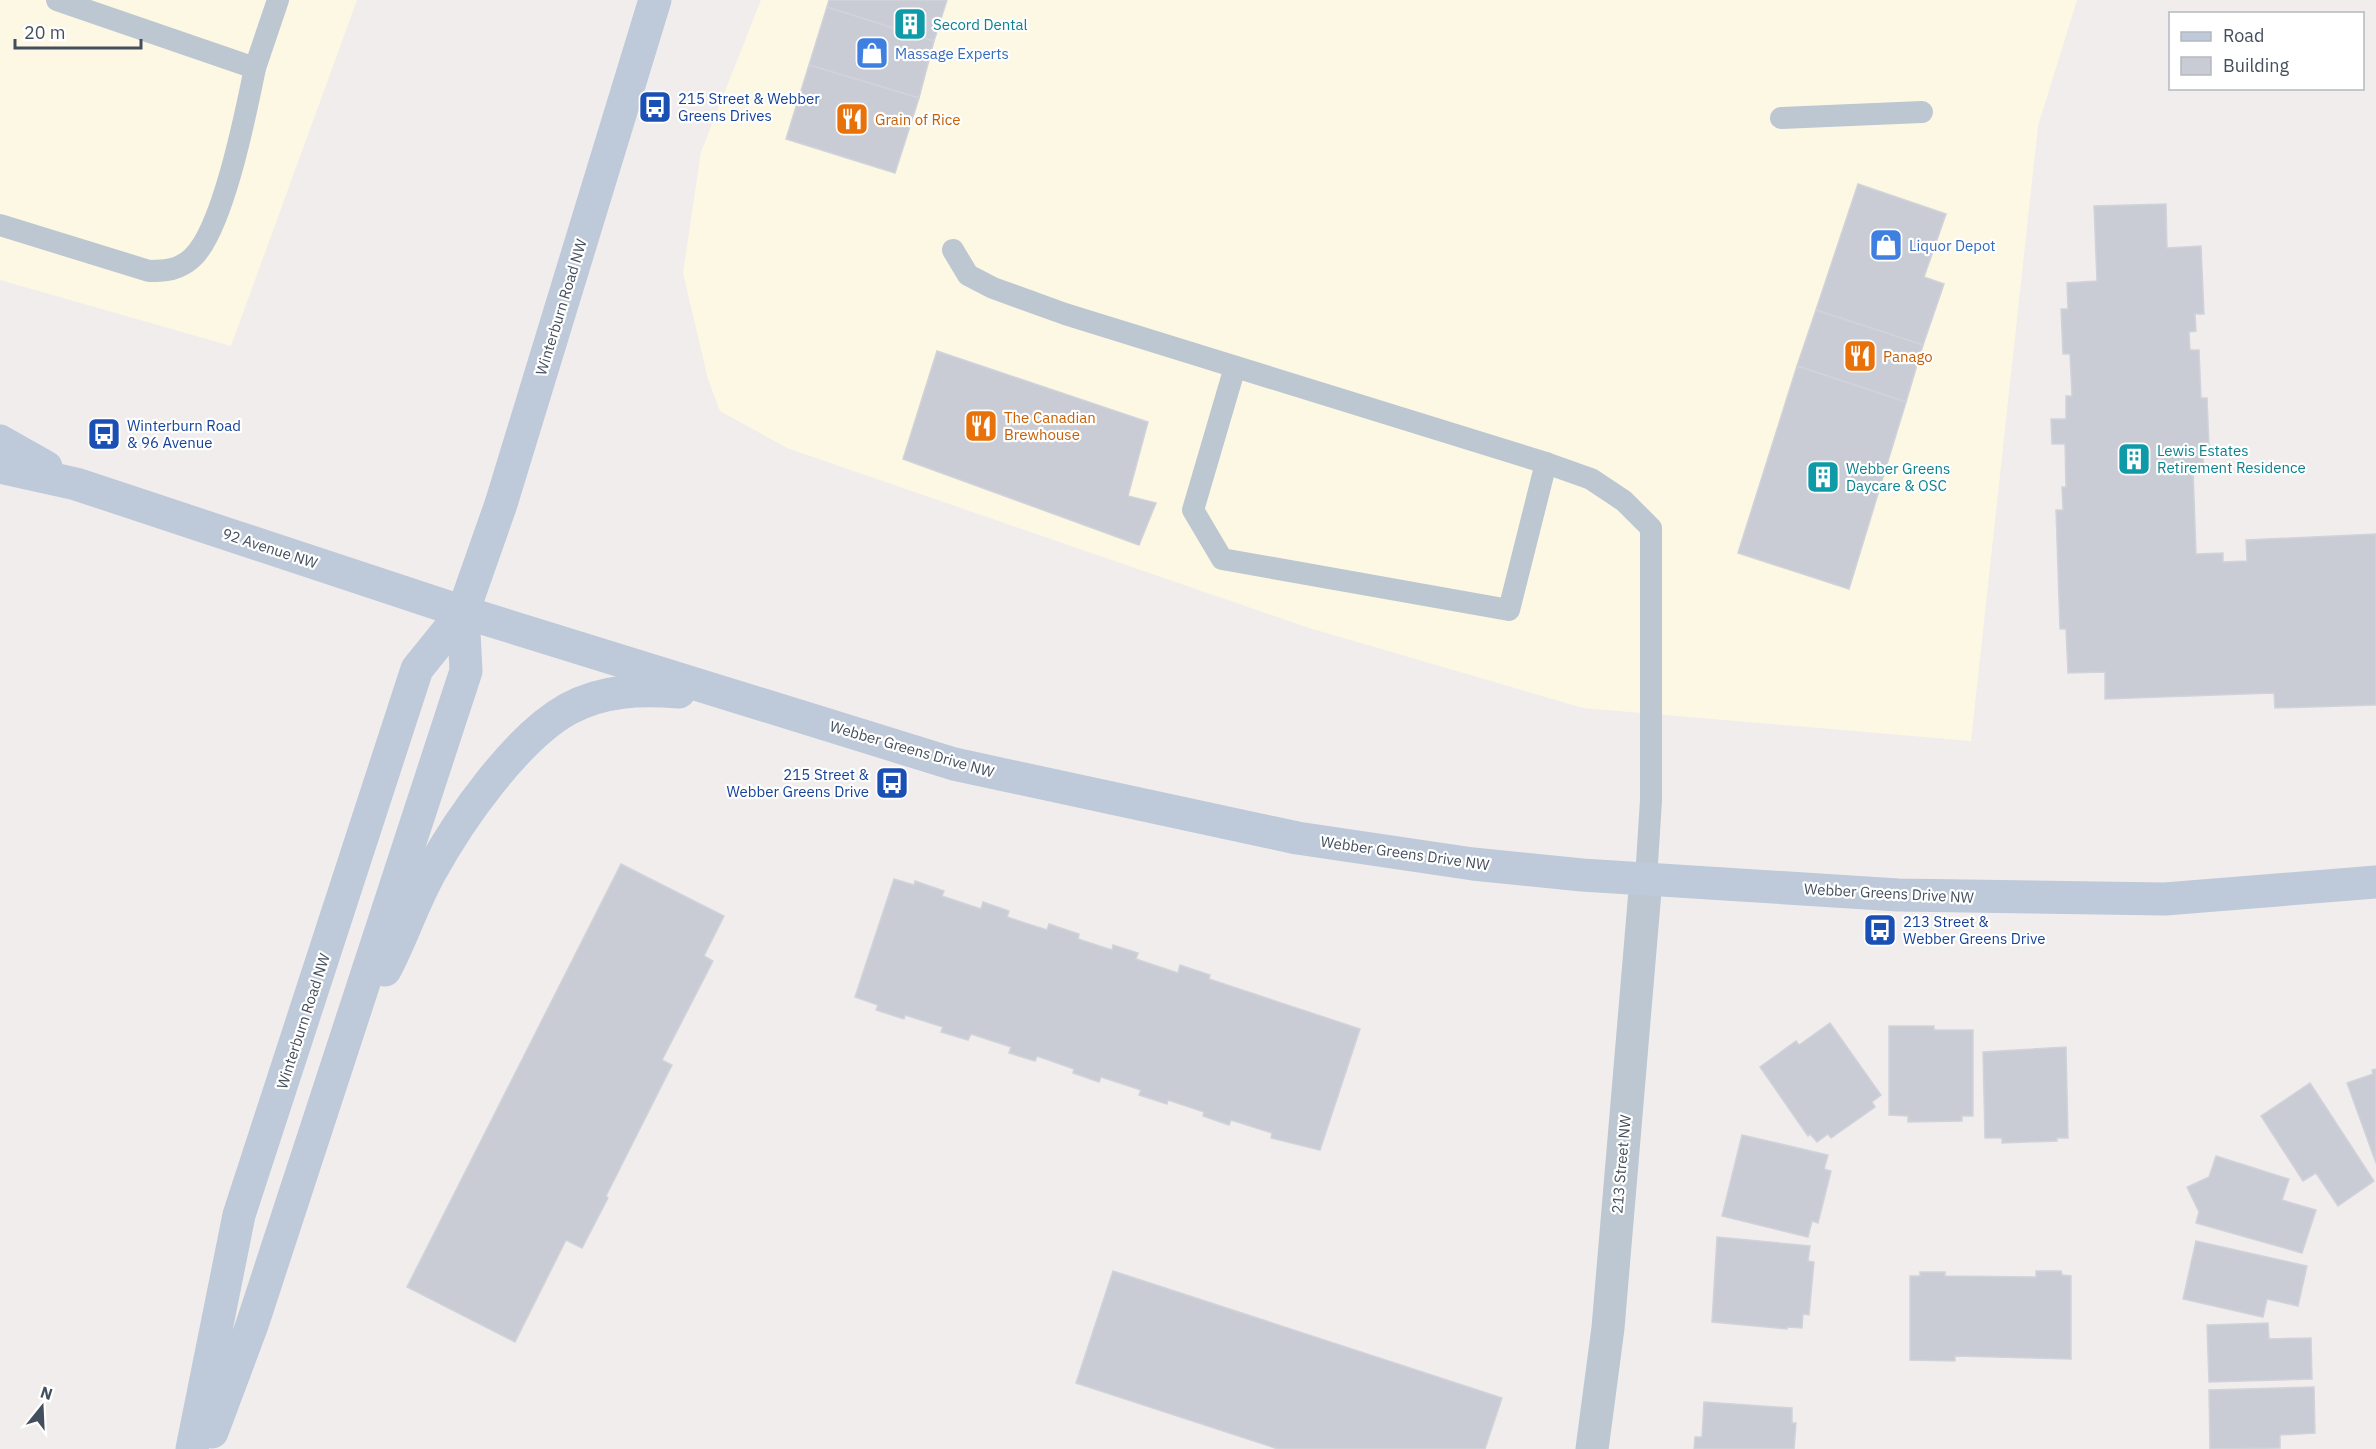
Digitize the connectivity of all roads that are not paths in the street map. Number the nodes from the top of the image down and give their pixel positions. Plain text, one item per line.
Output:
1 (57, 0) edge
2 (278, 0) edge
3 (655, 0) edge
4 (255, 68) junction
5 (1922, 112) dead end
6 (1781, 118) dead end
7 (0, 225) edge
8 (953, 250) dead end
9 (1235, 367) junction
10 (0, 441) edge
11 (1546, 463) junction
12 (0, 467) edge
13 (76, 484) junction
14 (463, 612) junction
15 (728, 695) junction
16 (1646, 879) junction
17 (2376, 882) edge
18 (340, 1054) junction
19 (192, 1449) edge
20 (205, 1449) edge
21 (1592, 1449) edge

1 - 4 lane
2 - 4 lane
3 - 14 main road, Winterburn Road NW
4 - 7 lane
5 - 6 lane
8 - 9 lane
9 - 11 lane
9 - 11 lane
10 - 13 main road, 92 Avenue NW
11 - 16 lane
12 - 13 main road, 92 Avenue NW
13 - 14 main road, 92 Avenue NW
14 - 15 main road, Webber Greens Drive NW
14 - 18 main road, Winterburn Road NW
14 - 19 main road, Winterburn Road NW
15 - 16 main road, Webber Greens Drive NW
15 - 18 main road
16 - 17 main road, Webber Greens Drive NW
16 - 21 street, 213 Street NW
18 - 20 main road, Winterburn Road NW

